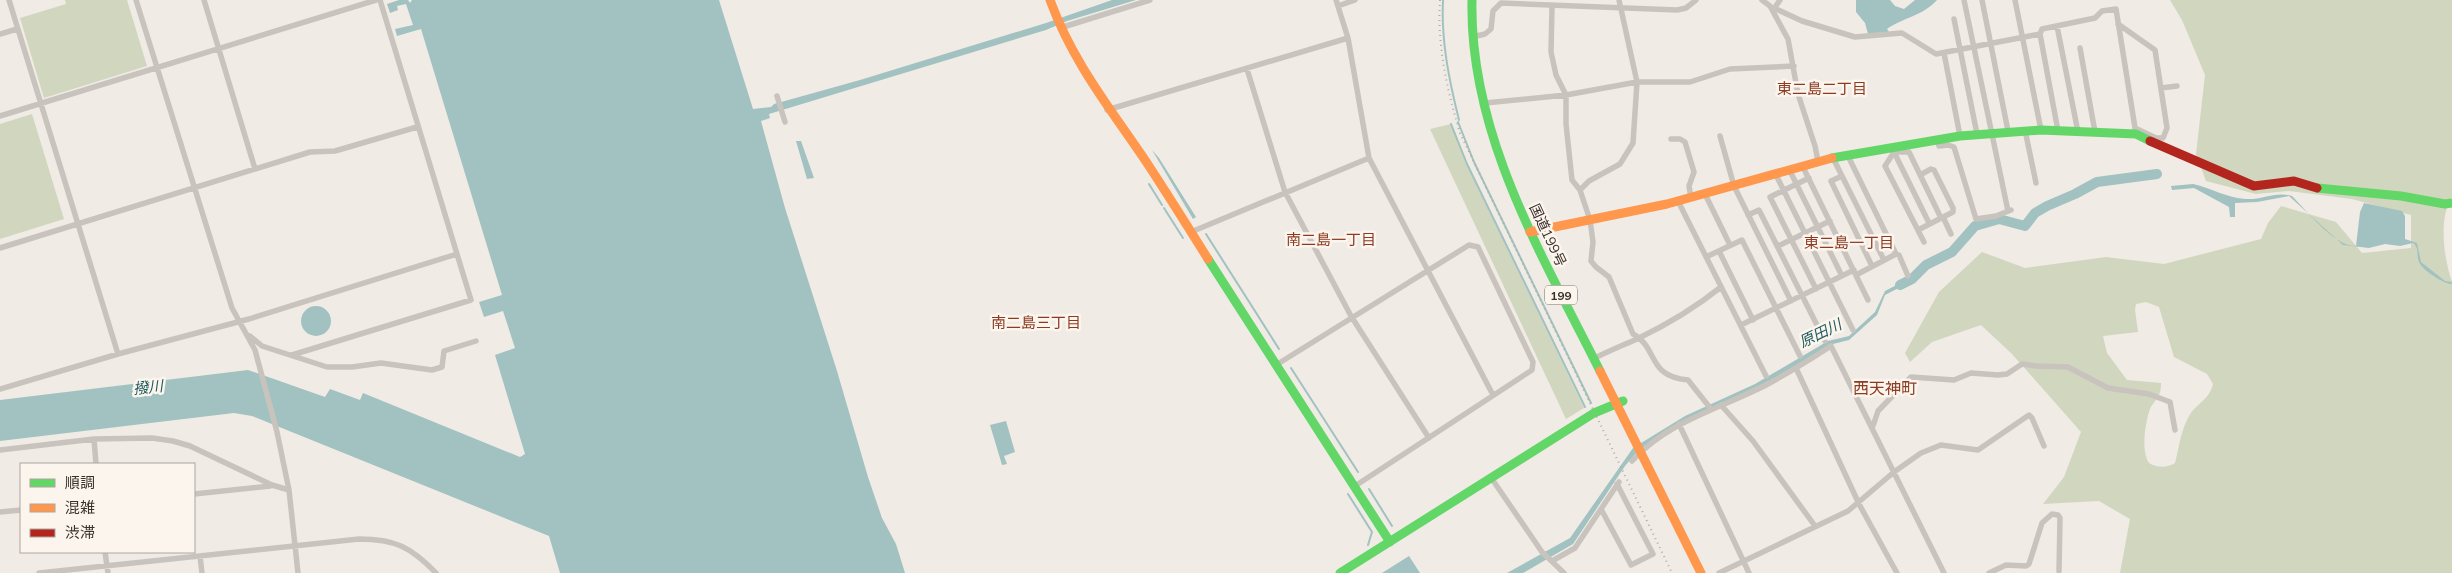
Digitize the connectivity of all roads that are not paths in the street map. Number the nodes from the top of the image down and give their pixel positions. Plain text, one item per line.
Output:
1 (9, 0) edge
2 (136, 0) edge
3 (204, 0) edge
4 (376, 0) edge
5 (380, 0) edge
6 (1050, 0) edge
7 (1150, 0) edge
8 (1355, 0) edge
9 (1472, 0) edge
10 (1479, 0) edge
11 (1619, 0) edge
12 (1696, 0) edge
13 (1762, 0) edge
14 (1780, 0) edge
15 (1964, 0) edge
16 (1982, 0) edge
17 (2015, 0) edge
18 (1337, 3) edge
19 (1552, 7) junction
20 (1620, 9) junction
21 (1773, 10) junction
22 (1954, 19) dead end
23 (1058, 24) junction
24 (2118, 24) junction
25 (2057, 26) junction
26 (17, 28) junction
27 (0, 34) edge
28 (2040, 34) junction
29 (1475, 36) junction
30 (2023, 37) junction
31 (1348, 38) junction
32 (1990, 43) junction
33 (1974, 47) junction
34 (219, 48) junction
35 (2080, 48) dead end
36 (1960, 50) junction
37 (1944, 53) junction
38 (1794, 66) junction
39 (158, 68) junction
40 (1247, 70) junction
41 (1637, 82) junction
42 (2178, 86) dead end
43 (2161, 88) junction
44 (1566, 95) junction
45 (777, 96) dead end
46 (1488, 102) junction
47 (40, 104) junction
48 (1107, 110) junction
49 (0, 116) edge
50 (784, 122) dead end
51 (417, 127) junction
52 (2025, 130) junction
53 (2041, 130) junction
54 (2008, 131) junction
55 (2058, 131) junction
56 (2135, 131) junction
57 (1991, 132) junction
58 (2078, 132) junction
59 (2094, 132) junction
60 (1977, 134) junction
61 (1720, 136) dead end
62 (1960, 136) junction
63 (1671, 139) dead end
64 (1938, 140) junction
65 (1893, 150) junction
66 (1848, 156) junction
67 (1369, 158) junction
68 (1833, 158) junction
69 (1818, 161) junction
70 (1802, 165) junction
71 (255, 169) junction
72 (1789, 169) junction
73 (1775, 173) junction
74 (1920, 174) junction
75 (1842, 176) junction
76 (1809, 178) junction
77 (2036, 183) dead end
78 (1797, 184) junction
79 (1734, 186) junction
80 (195, 188) junction
81 (1580, 190) junction
82 (1783, 191) junction
83 (1285, 192) junction
84 (1705, 194) junction
85 (1691, 198) junction
86 (1678, 201) junction
87 (2452, 203) edge
88 (1748, 215) junction
89 (1942, 217) junction
90 (1590, 220) junction
91 (1830, 221) junction
92 (78, 224) junction
93 (1929, 224) junction
94 (1818, 227) junction
95 (1918, 230) junction
96 (1533, 231) junction
97 (1191, 232) junction
98 (1804, 234) junction
99 (1951, 234) dead end
100 (1792, 240) junction
101 (1924, 242) dead end
102 (1730, 245) junction
103 (1778, 246) junction
104 (0, 248) edge
105 (1719, 251) junction
106 (457, 254) junction
107 (1896, 254) junction
108 (1706, 257) junction
109 (1884, 260) junction
110 (1872, 266) junction
111 (1428, 271) junction
112 (1855, 272) junction
113 (1842, 276) junction
114 (1908, 276) dead end
115 (1829, 282) junction
116 (1721, 287) junction
117 (1816, 289) junction
118 (1802, 296) junction
119 (1868, 300) dead end
120 (1791, 301) junction
121 (1775, 309) junction
122 (1351, 316) junction
123 (238, 320) junction
124 (1753, 320) junction
125 (1741, 326) junction
126 (1853, 330) dead end
127 (248, 334) junction
128 (1640, 338) junction
129 (1825, 341) dead end
130 (476, 342) dead end
131 (118, 354) junction
132 (292, 354) junction
133 (1800, 356) dead end
134 (1596, 357) junction
135 (1276, 364) junction
136 (1796, 368) junction
137 (1766, 376) dead end
138 (0, 390) edge
139 (1493, 395) junction
140 (1619, 402) junction
141 (1721, 405) junction
142 (1711, 409) junction
143 (1679, 424) junction
144 (1873, 426) junction
145 (2175, 430) dead end
146 (1429, 438) junction
147 (94, 439) junction
148 (2044, 446) dead end
149 (0, 450) edge
150 (1642, 450) junction
151 (1632, 461) dead end
152 (96, 463) edge
153 (1894, 472) junction
154 (1492, 479) junction
155 (272, 485) junction
156 (1355, 486) junction
157 (289, 490) junction
158 (195, 494) edge
159 (1859, 504) junction
160 (1601, 509) junction
161 (20, 510) edge
162 (0, 512) edge
163 (1815, 526) junction
164 (1390, 542) junction
165 (295, 545) junction
166 (105, 553) edge
167 (200, 556) junction
168 (1743, 561) junction
169 (1552, 562) junction
170 (107, 565) junction
171 (2060, 570) dead end
172 (40, 573) edge
173 (108, 573) edge
174 (202, 573) edge
175 (298, 573) edge
176 (436, 573) edge
177 (1340, 573) edge
178 (1564, 573) edge
179 (1701, 573) edge
180 (1708, 573) edge
181 (1719, 573) edge
182 (1749, 573) edge
183 (1897, 573) edge
184 (1944, 573) edge
185 (1989, 573) edge

1 - 26 street
2 - 39 street
3 - 34 street
4 - 34 street
5 - 51 street
6 - 23 main road
7 - 23 street
8 - 18 street
9 - 29 main road, 国道199号 / 199
10 - 29 main road, 国道199号 / 199
11 - 20 street
12 - 20 street
13 - 21 street
14 - 21 street
15 - 33 street
16 - 32 street
17 - 30 street
18 - 31 street
19 - 20 street
19 - 29 street
19 - 44 street
20 - 41 street
21 - 37 street
21 - 38 street
22 - 36 street
23 - 48 main road
24 - 25 street
24 - 43 street
24 - 56 street
25 - 28 street
25 - 58 street
26 - 27 street
26 - 47 street
28 - 30 street
28 - 55 street
29 - 46 main road, 国道199号 / 199
30 - 32 street
30 - 53 street
31 - 40 street
31 - 67 street
32 - 33 street
32 - 54 street
33 - 36 street
33 - 57 street
34 - 39 street
34 - 71 street
35 - 59 street
36 - 37 street
36 - 60 street
37 - 62 street
38 - 41 street
38 - 69 street
39 - 47 street
39 - 80 street
40 - 48 street
40 - 83 street
41 - 44 street
41 - 81 street
42 - 43 street
43 - 56 street
44 - 46 street
44 - 81 street
45 - 50 street
46 - 96 main road, 国道199号 / 199
47 - 49 street
47 - 92 street
48 - 97 main road
51 - 71 street
51 - 106 street
52 - 53 main road
52 - 54 main road
52 - 77 street
53 - 55 main road
54 - 57 main road
55 - 58 main road
56 - 59 main road
56 - 87 main road
57 - 60 main road
57 - 64 street
58 - 59 main road
60 - 62 main road
61 - 79 street
62 - 64 main road
63 - 85 street
64 - 65 main road
65 - 66 main road
65 - 74 street
65 - 93 street
65 - 95 street
66 - 68 main road
66 - 107 street
67 - 83 street
67 - 111 street
68 - 69 main road
68 - 75 street
69 - 70 main road
70 - 72 main road
70 - 76 street
71 - 80 street
72 - 73 main road
72 - 78 street
73 - 79 main road
73 - 82 street
74 - 89 street
74 - 89 street
75 - 109 street
75 - 110 street
76 - 78 street
76 - 91 street
78 - 82 street
78 - 94 street
79 - 84 main road
79 - 88 street
80 - 92 street
80 - 123 street
81 - 90 street
82 - 98 street
82 - 100 street
83 - 97 street
83 - 122 street
84 - 85 main road
84 - 102 street
85 - 86 main road
86 - 90 main road
86 - 108 street
88 - 103 street
88 - 120 street
89 - 93 street
89 - 99 street
90 - 96 main road
90 - 128 street
91 - 94 street
91 - 112 street
92 - 104 street
92 - 131 street
93 - 95 street
94 - 98 street
94 - 113 street
95 - 101 street
96 - 134 main road, 国道199号 / 199
97 - 135 main road
98 - 100 street
98 - 115 street
100 - 103 street
100 - 117 street
102 - 105 street
102 - 121 street
103 - 118 street
105 - 108 street
105 - 124 street
106 - 123 street
106 - 132 street
107 - 109 street
107 - 114 street
108 - 116 street
109 - 110 street
110 - 112 street
111 - 122 street
111 - 139 street
111 - 139 street
112 - 113 street
112 - 119 street
113 - 115 street
115 - 117 street
115 - 126 street
116 - 125 street
116 - 128 street
117 - 118 street
118 - 120 street
118 - 129 street
120 - 121 street
121 - 124 street
121 - 133 street
122 - 135 street
122 - 146 street
123 - 127 street
123 - 131 street
124 - 125 street
125 - 137 street
127 - 132 street
127 - 157 street
128 - 134 street
128 - 142 street
130 - 132 street
131 - 138 street
134 - 140 main road, 国道199号 / 199
135 - 156 main road
136 - 141 street
136 - 144 street
136 - 159 street
139 - 146 street
140 - 150 main road, 国道199号 / 199
140 - 154 main road
141 - 142 street
141 - 163 street
142 - 143 street
143 - 150 street
143 - 168 street
144 - 145 street
144 - 153 street
146 - 156 street
147 - 149 street
147 - 152 street
147 - 155 street
148 - 153 street
150 - 151 street
150 - 179 main road, 国道199号 / 199
150 - 180 main road, 国道199号 / 199
153 - 159 street
153 - 184 street
154 - 164 main road
154 - 169 street
155 - 157 street
155 - 158 street
156 - 164 main road
157 - 165 street
159 - 163 street
159 - 183 street
160 - 160 street
160 - 169 street
161 - 162 street
163 - 168 street
164 - 177 main road
165 - 167 street
165 - 175 street
165 - 176 street
166 - 170 street
167 - 170 street
167 - 174 street
168 - 181 street
168 - 182 street
169 - 178 street
170 - 172 street
170 - 173 street
171 - 185 street

